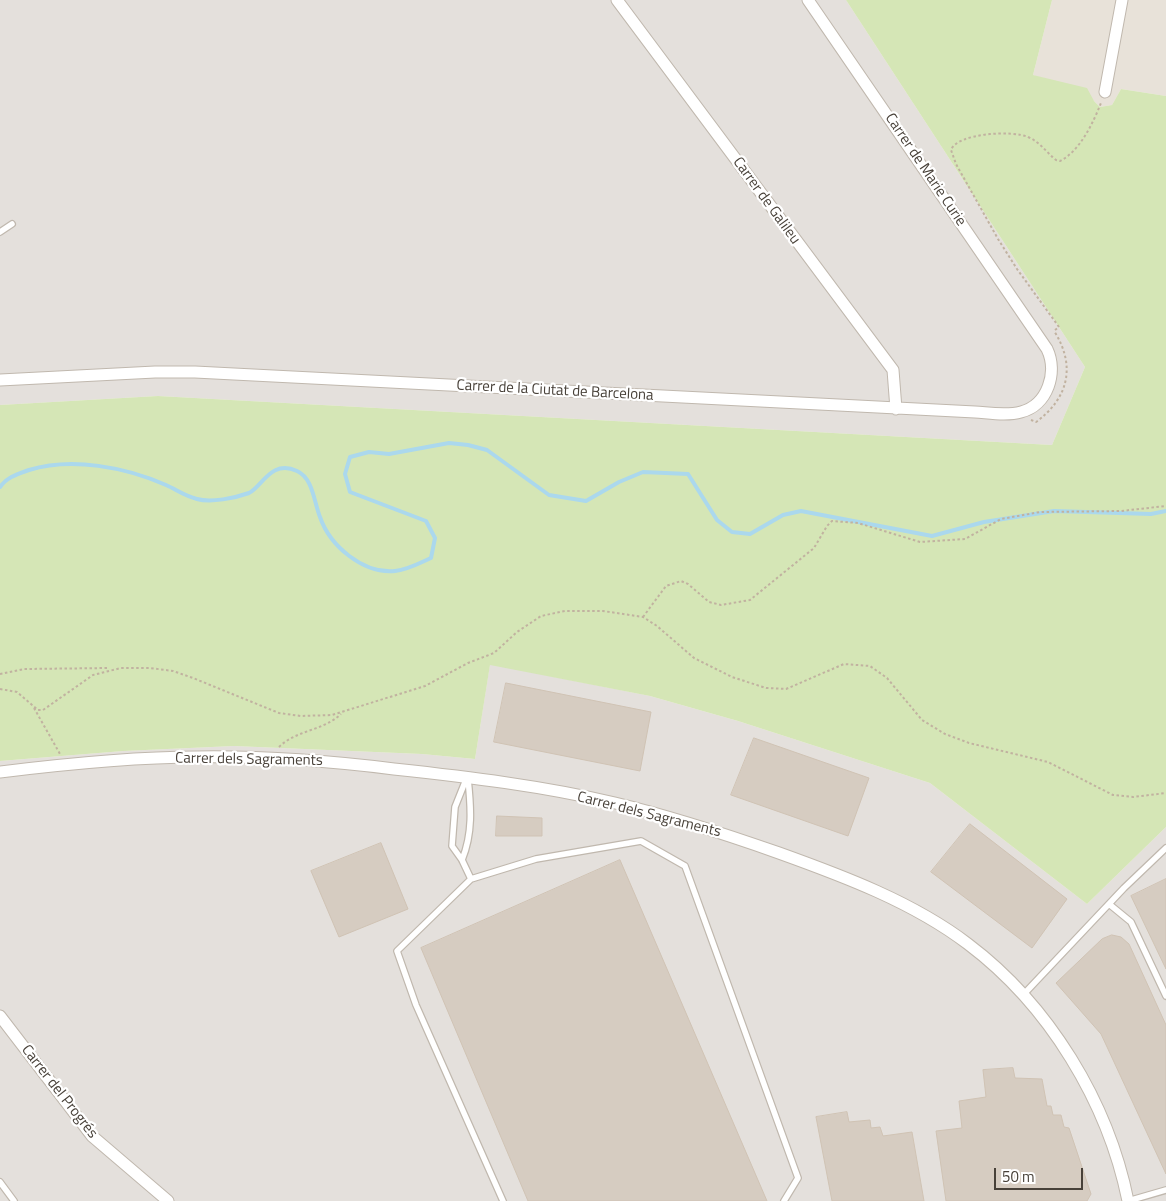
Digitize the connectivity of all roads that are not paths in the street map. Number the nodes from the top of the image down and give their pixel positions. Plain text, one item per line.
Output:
1 (617, 0) edge
2 (808, 0) edge
3 (1122, 0) edge
4 (1106, 92) road end
5 (12, 224) dead end
6 (0, 232) edge
7 (1042, 340) joint
8 (0, 380) edge
9 (896, 409) junction
10 (0, 772) edge
11 (468, 777) junction
12 (1166, 848) edge
13 (462, 860) junction
14 (471, 879) junction
15 (1110, 904) junction
16 (1023, 995) junction
17 (1166, 996) edge
18 (0, 1016) edge
19 (0, 1182) edge
20 (1166, 1190) edge
21 (14, 1201) edge
22 (168, 1201) edge
23 (503, 1201) edge
24 (784, 1201) edge
25 (1128, 1201) edge

1 - 9 street, Carrer de Galileu
2 - 7 street, Carrer de Marie Curie
3 - 4 street
5 - 6 lane
7 - 9 street, Carrer de la Ciutat de Barcelona
8 - 9 street, Carrer de la Ciutat de Barcelona
10 - 11 street, Carrer dels Sagraments
11 - 13 lane
11 - 13 lane
11 - 16 street, Carrer dels Sagraments
12 - 15 lane
13 - 14 lane
14 - 23 lane
14 - 24 lane
15 - 16 lane
15 - 17 lane
16 - 25 street, Carrer dels Sagraments
18 - 22 street, Carrer del Progrés
19 - 21 lane
20 - 25 lane

